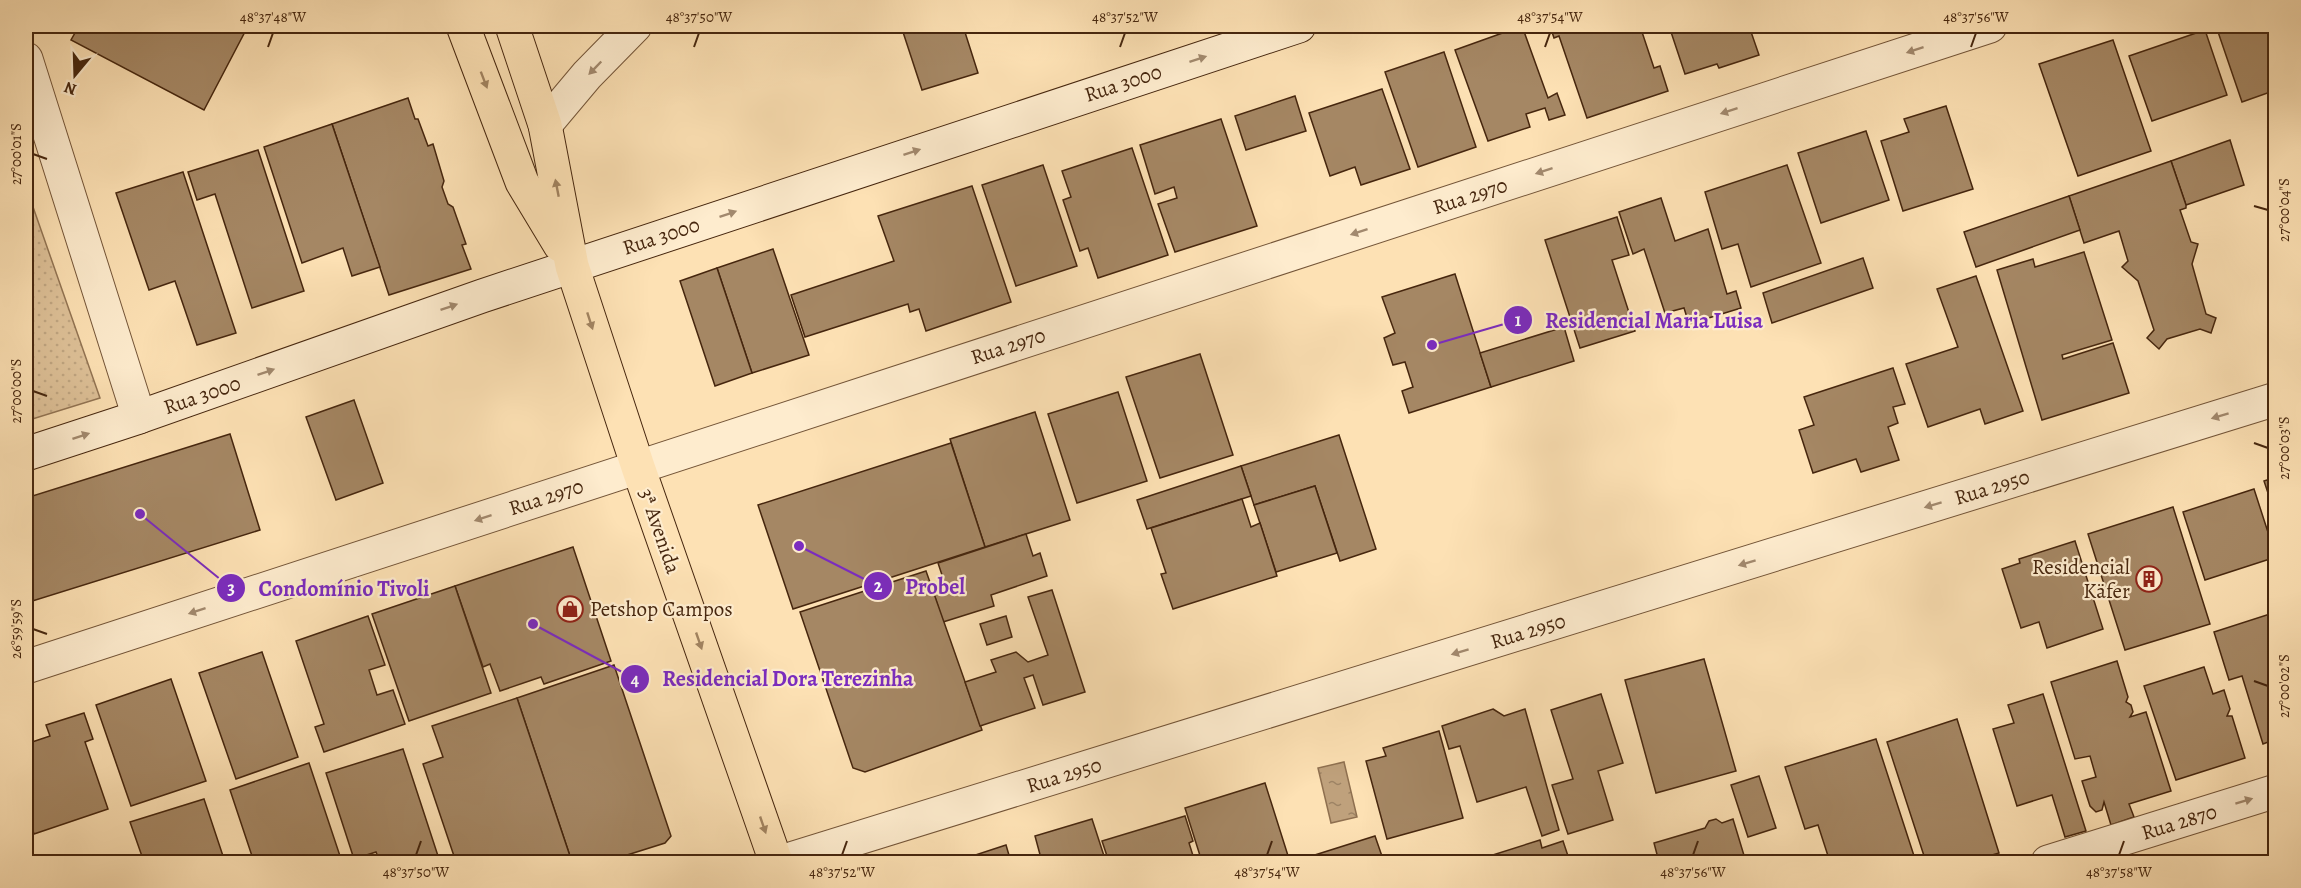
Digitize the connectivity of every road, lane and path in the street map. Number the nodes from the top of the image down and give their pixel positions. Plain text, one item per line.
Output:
1 (463, 26) edge
2 (512, 26) edge
3 (635, 26) edge
4 (1299, 26) edge
5 (1990, 26) edge
6 (26, 59) edge
7 (545, 125) junction
8 (572, 266) junction
9 (2276, 399) edge
10 (139, 417) junction
11 (26, 454) edge
12 (638, 467) junction
13 (26, 667) edge
14 (2276, 791) edge
15 (776, 862) edge
16 (781, 862) edge
17 (2048, 862) edge

1 -> 8 main road, 3ª Avenida
2 - 7 main road, 3ª Avenida
3 -> 7 street
8 -> 4 street, Rua 3000
5 -> 12 street, Rua 2970
6 - 10 street
8 -> 7 main road, 3ª Avenida
10 -> 8 street, Rua 3000
8 -> 12 main road, 3ª Avenida
9 -> 16 street, Rua 2950
11 -> 10 street, Rua 3000
12 -> 13 street, Rua 2970
12 -> 15 main road, 3ª Avenida
17 -> 14 street, Rua 2870

